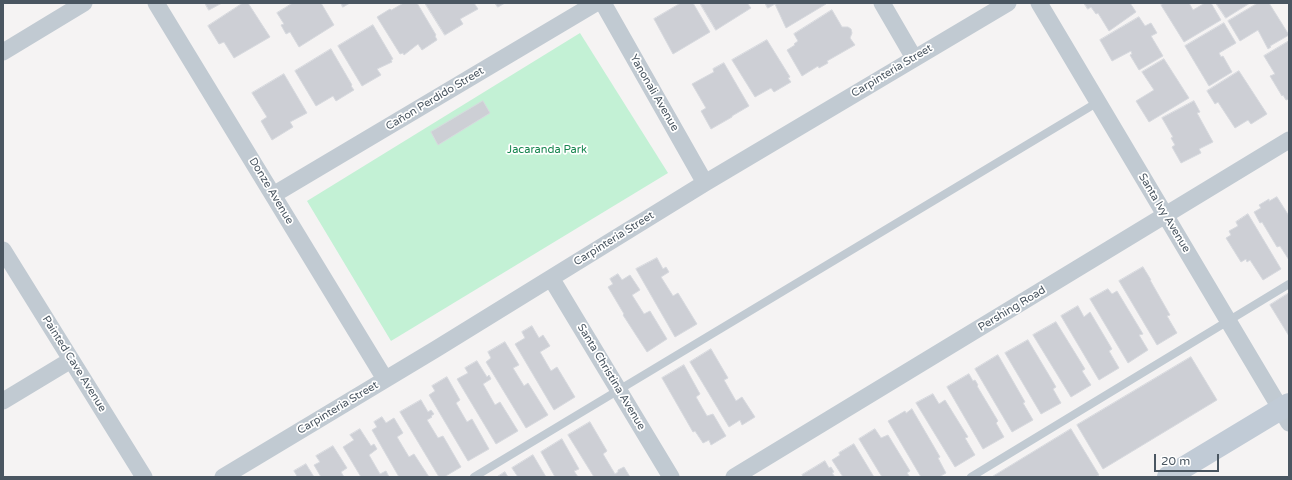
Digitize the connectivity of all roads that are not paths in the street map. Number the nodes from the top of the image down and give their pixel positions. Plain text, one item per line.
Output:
1 (84, 3) edge
2 (156, 3) edge
3 (596, 3) edge
4 (603, 3) edge
5 (882, 3) edge
6 (1008, 3) edge
7 (1039, 3) edge
8 (3, 52) edge
9 (914, 58) junction
10 (1098, 102) junction
11 (1289, 140) edge
12 (705, 183) junction
13 (273, 194) junction
14 (1165, 216) junction
15 (3, 250) edge
16 (551, 278) junction
17 (1289, 284) edge
18 (1229, 321) junction
19 (71, 360) junction
20 (385, 379) junction
21 (618, 390) junction
22 (3, 400) edge
23 (1286, 412) edge
24 (144, 477) edge
25 (223, 477) edge
26 (474, 477) edge
27 (671, 477) edge
28 (734, 477) edge
29 (971, 477) edge
30 (1168, 477) edge

1 - 8 street
2 - 13 street, Donze Avenue
3 - 13 street, Cañon Perdido Street
4 - 12 street, Yanonali Avenue
5 - 9 street
6 - 9 street, Carpinteria Street
7 - 10 street, Santa Ivy Avenue
9 - 12 street, Carpinteria Street
10 - 14 street, Santa Ivy Avenue
10 - 21 lane
11 - 14 street, Pershing Road
12 - 16 street, Carpinteria Street
13 - 20 street, Donze Avenue
14 - 18 street, Santa Ivy Avenue
14 - 28 street, Pershing Road
15 - 19 street, Painted Cave Avenue
16 - 20 street, Carpinteria Street
16 - 21 street, Santa Christina Avenue
17 - 18 lane
18 - 23 street, Santa Ivy Avenue
18 - 29 lane
19 - 22 street
19 - 24 street, Painted Cave Avenue
20 - 25 street, Carpinteria Street
21 - 26 lane
21 - 27 street, Santa Christina Avenue
23 - 30 street

